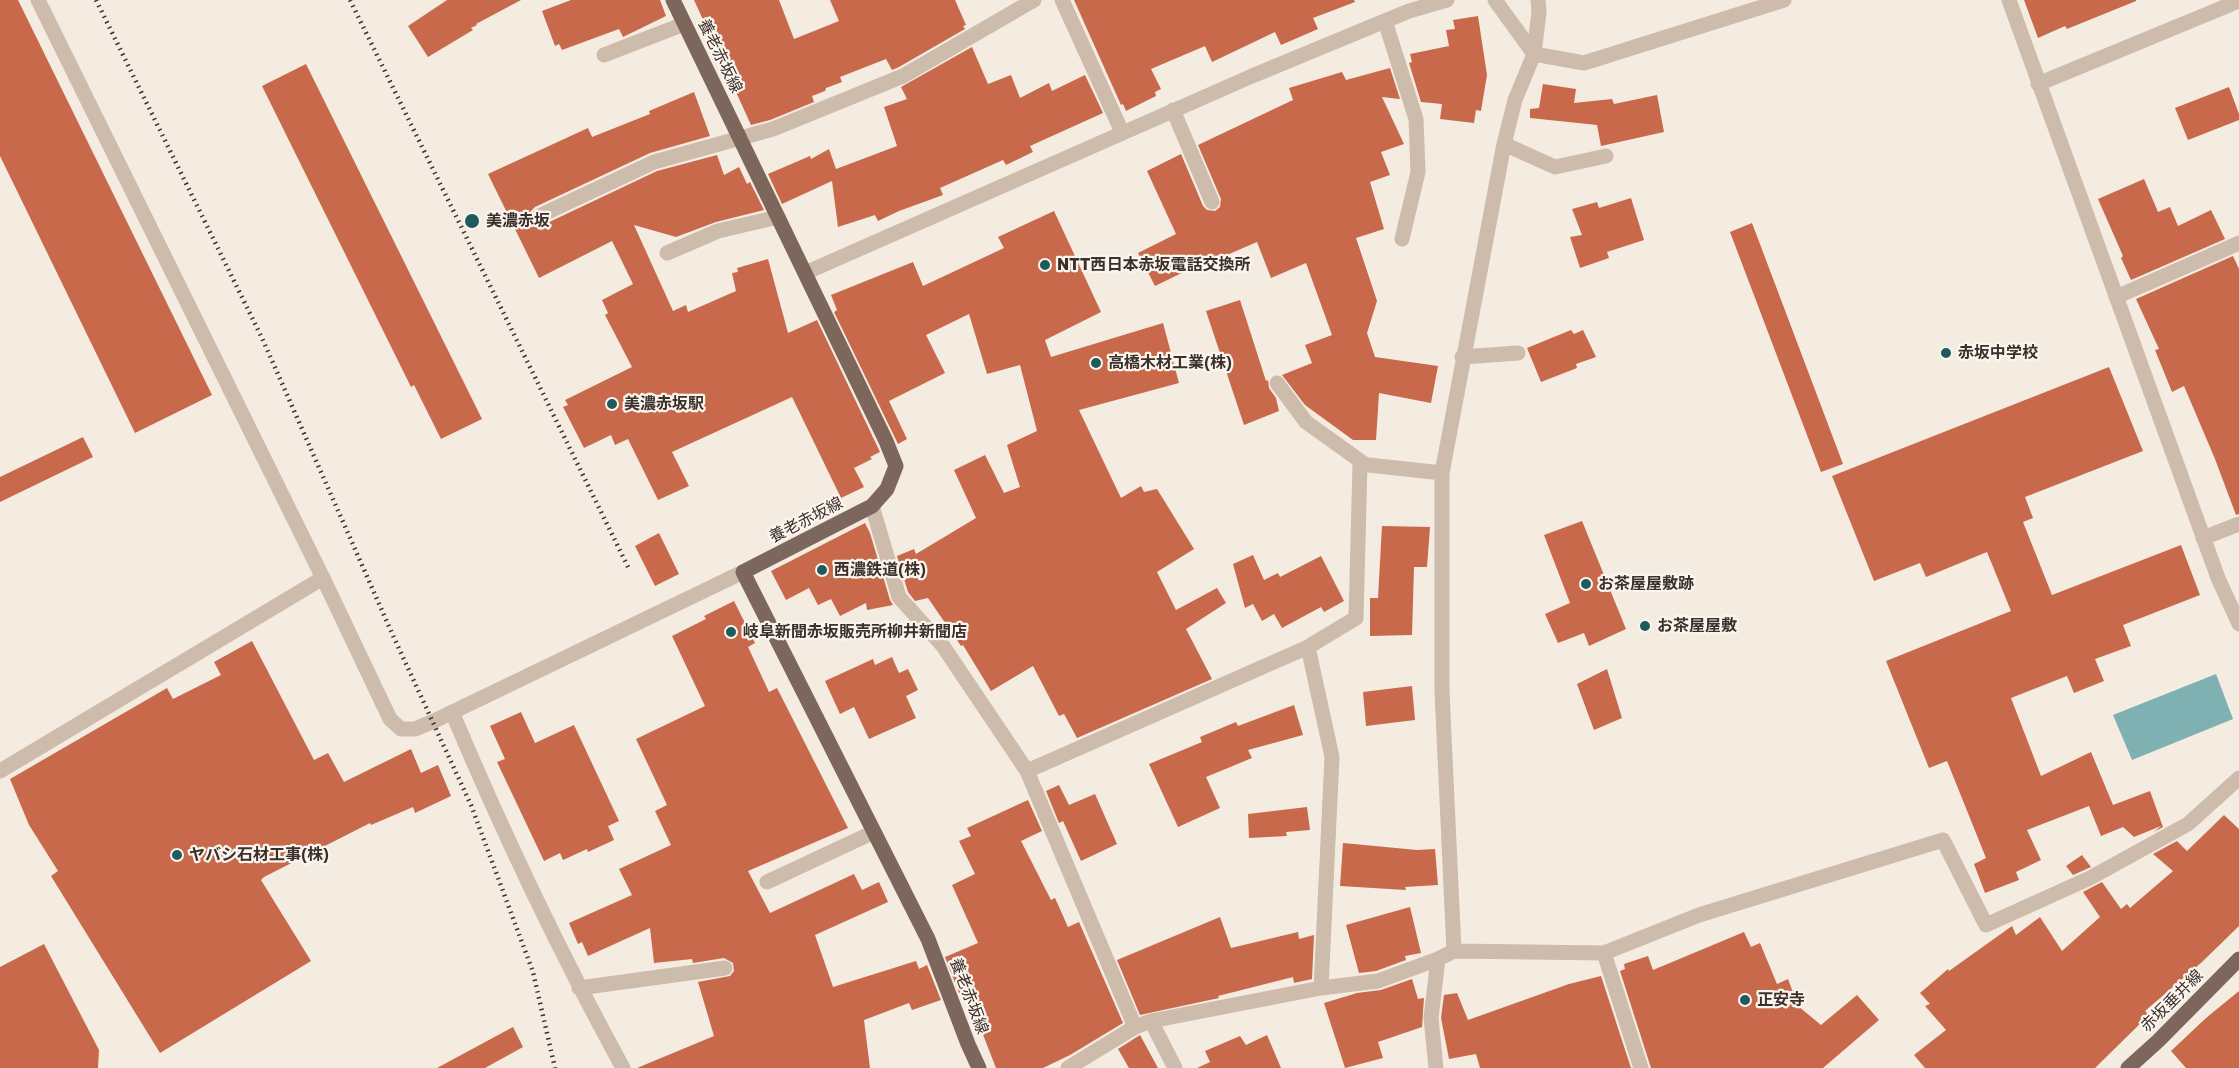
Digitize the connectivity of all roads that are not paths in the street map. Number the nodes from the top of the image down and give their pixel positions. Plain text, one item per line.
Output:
1 (39, 0) edge
2 (673, 0) edge
3 (1034, 0) edge
4 (1062, 0) edge
5 (1447, 0) edge
6 (1495, 0) edge
7 (1538, 0) edge
8 (1784, 0) edge
9 (2009, 0) edge
10 (2239, 1) edge
11 (1407, 5) edge
12 (1385, 21) junction
13 (684, 24) junction
14 (1534, 54) junction
15 (604, 55) dead end
16 (2038, 84) junction
17 (1173, 110) junction
18 (1122, 132) junction
19 (739, 139) junction
20 (1504, 144) junction
21 (1606, 156) dead end
22 (1212, 202) dead end
23 (540, 216) dead end
24 (778, 217) junction
25 (1402, 239) dead end
26 (2239, 243) edge
27 (667, 253) dead end
28 (805, 273) junction
29 (2116, 297) junction
30 (1518, 353) dead end
31 (1462, 357) junction
32 (1277, 383) dead end
33 (1366, 465) junction
34 (1442, 473) junction
35 (872, 506) junction
36 (2239, 524) edge
37 (2203, 538) junction
38 (743, 572) junction
39 (323, 578) junction
40 (2239, 624) edge
41 (1308, 647) junction
42 (452, 712) junction
43 (0, 771) edge
44 (1027, 771) junction
45 (2239, 778) edge
46 (874, 832) junction
47 (767, 882) dead end
48 (1454, 951) junction
49 (1604, 953) junction
50 (1438, 959) junction
51 (2239, 959) edge
52 (725, 968) dead end
53 (579, 988) junction
54 (1321, 988) junction
55 (1151, 1021) junction
56 (1134, 1027) junction
57 (623, 1068) edge
58 (979, 1068) edge
59 (1068, 1068) edge
60 (1175, 1068) edge
61 (1436, 1068) edge
62 (1641, 1068) edge
63 (2128, 1068) edge

1 - 39 street
2 - 13 main road, 養老赤坂線
3 - 19 street
4 - 18 street
5 - 11 street
6 - 14 street
7 - 14 street
8 - 14 street
9 - 16 street
10 - 16 street
11 - 12 street
12 - 17 street
12 - 25 street
13 - 15 street
13 - 19 main road, 養老赤坂線
14 - 20 street
16 - 29 street
17 - 18 street
17 - 22 street
18 - 28 street
19 - 23 street
19 - 24 main road, 養老赤坂線
20 - 21 street
20 - 31 street
24 - 27 street
24 - 28 main road, 養老赤坂線
26 - 29 street
28 - 35 main road, 養老赤坂線
29 - 37 street
30 - 31 street
31 - 34 street
32 - 33 street
33 - 34 street
33 - 41 street
34 - 48 street
35 - 38 main road, 養老赤坂線
35 - 44 street
36 - 37 street
37 - 40 street
38 - 42 street
38 - 46 main road, 養老赤坂線
39 - 42 street
39 - 43 street
41 - 44 street
41 - 54 street
42 - 53 street
44 - 56 street
45 - 49 street
46 - 47 street
46 - 58 main road, 養老赤坂線
48 - 49 street
48 - 50 street
49 - 62 street
50 - 54 street
50 - 61 street
51 - 63 main road, 赤坂垂井線
52 - 53 street
53 - 57 street
54 - 55 street
55 - 56 street
55 - 60 street
56 - 59 street

